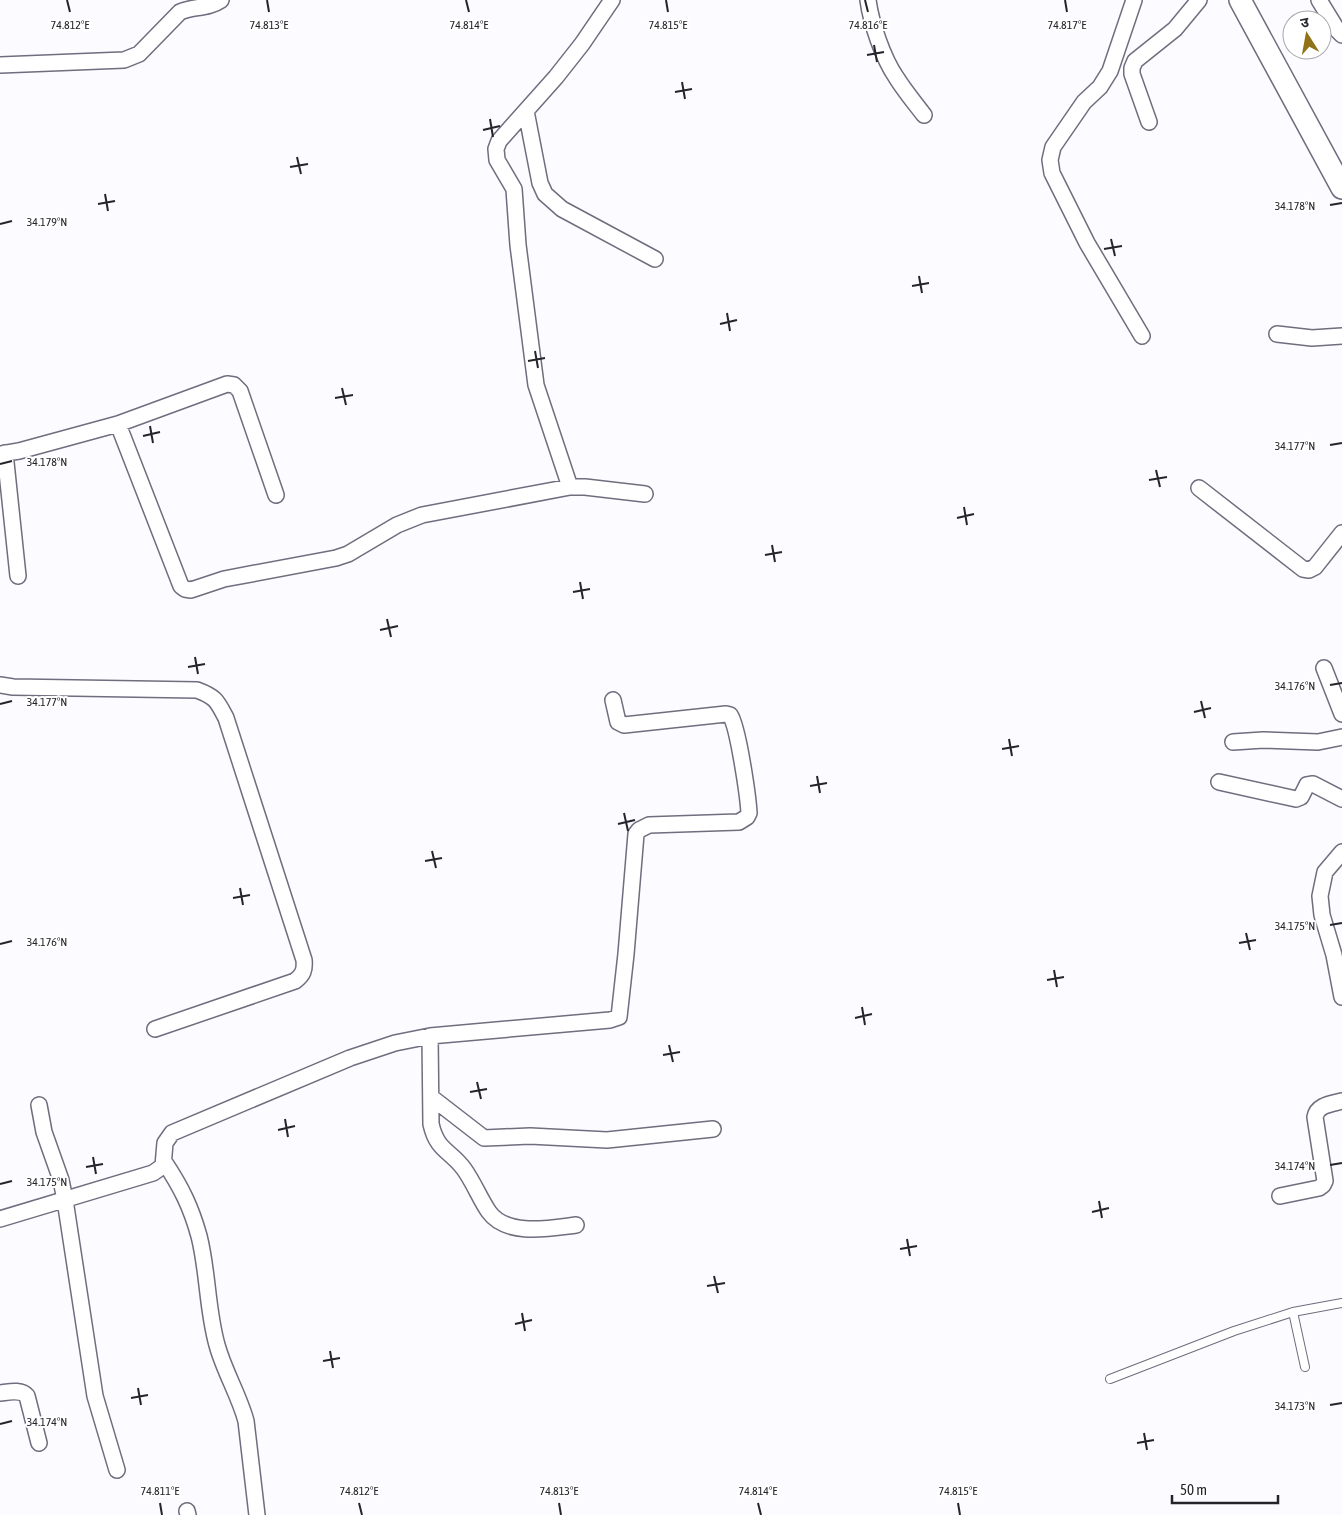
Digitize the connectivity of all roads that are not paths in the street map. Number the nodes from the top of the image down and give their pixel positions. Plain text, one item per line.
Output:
1 (221, 0) edge
2 (612, 0) edge
3 (868, 0) edge
4 (1134, 0) edge
5 (1200, 0) edge
6 (1240, 0) edge
7 (1319, 0) edge
8 (1342, 36) edge
9 (0, 65) edge
10 (526, 110) junction
11 (924, 115) dead end
12 (1149, 122) dead end
13 (1342, 188) edge
14 (655, 259) dead end
15 (1277, 334) dead end
16 (1142, 336) dead end
17 (1342, 336) edge
18 (118, 424) junction
19 (3, 453) edge
20 (570, 487) junction
21 (1199, 488) dead end
22 (645, 494) dead end
23 (276, 495) dead end
24 (1342, 533) edge
25 (18, 576) dead end
26 (1324, 668) dead end
27 (0, 685) edge
28 (613, 700) dead end
29 (1342, 714) edge
30 (1342, 737) edge
31 (1234, 742) dead end
32 (1219, 782) dead end
33 (1342, 799) edge
34 (1342, 852) edge
35 (1335, 936) edge
36 (1342, 997) edge
37 (155, 1029) dead end
38 (430, 1036) junction
39 (431, 1097) junction
40 (1342, 1101) edge
41 (39, 1105) dead end
42 (713, 1129) dead end
43 (164, 1163) junction
44 (1280, 1196) dead end
45 (65, 1200) junction
46 (0, 1219) edge
47 (576, 1224) dead end
48 (1342, 1302) edge
49 (1293, 1312) junction
50 (1305, 1367) dead end
51 (1110, 1379) dead end
52 (0, 1393) edge
53 (39, 1443) dead end
54 (117, 1470) dead end
55 (257, 1515) edge

1 - 9 street
2 - 10 street
3 - 11 street
4 - 16 street
5 - 12 street
6 - 13 main road
7 - 8 street
10 - 14 street
10 - 20 street
15 - 17 street
18 - 19 street
18 - 20 street
18 - 23 street
19 - 25 street
20 - 22 street
21 - 24 street
26 - 29 street
27 - 37 street
28 - 38 street
30 - 31 street
32 - 33 street
34 - 35 street
35 - 36 street
38 - 39 street
38 - 43 street
39 - 42 street
39 - 47 street
40 - 44 street
41 - 45 street
43 - 45 street
43 - 55 street
45 - 46 street
45 - 54 street
48 - 49 lane
49 - 50 lane
49 - 51 lane
52 - 53 street

